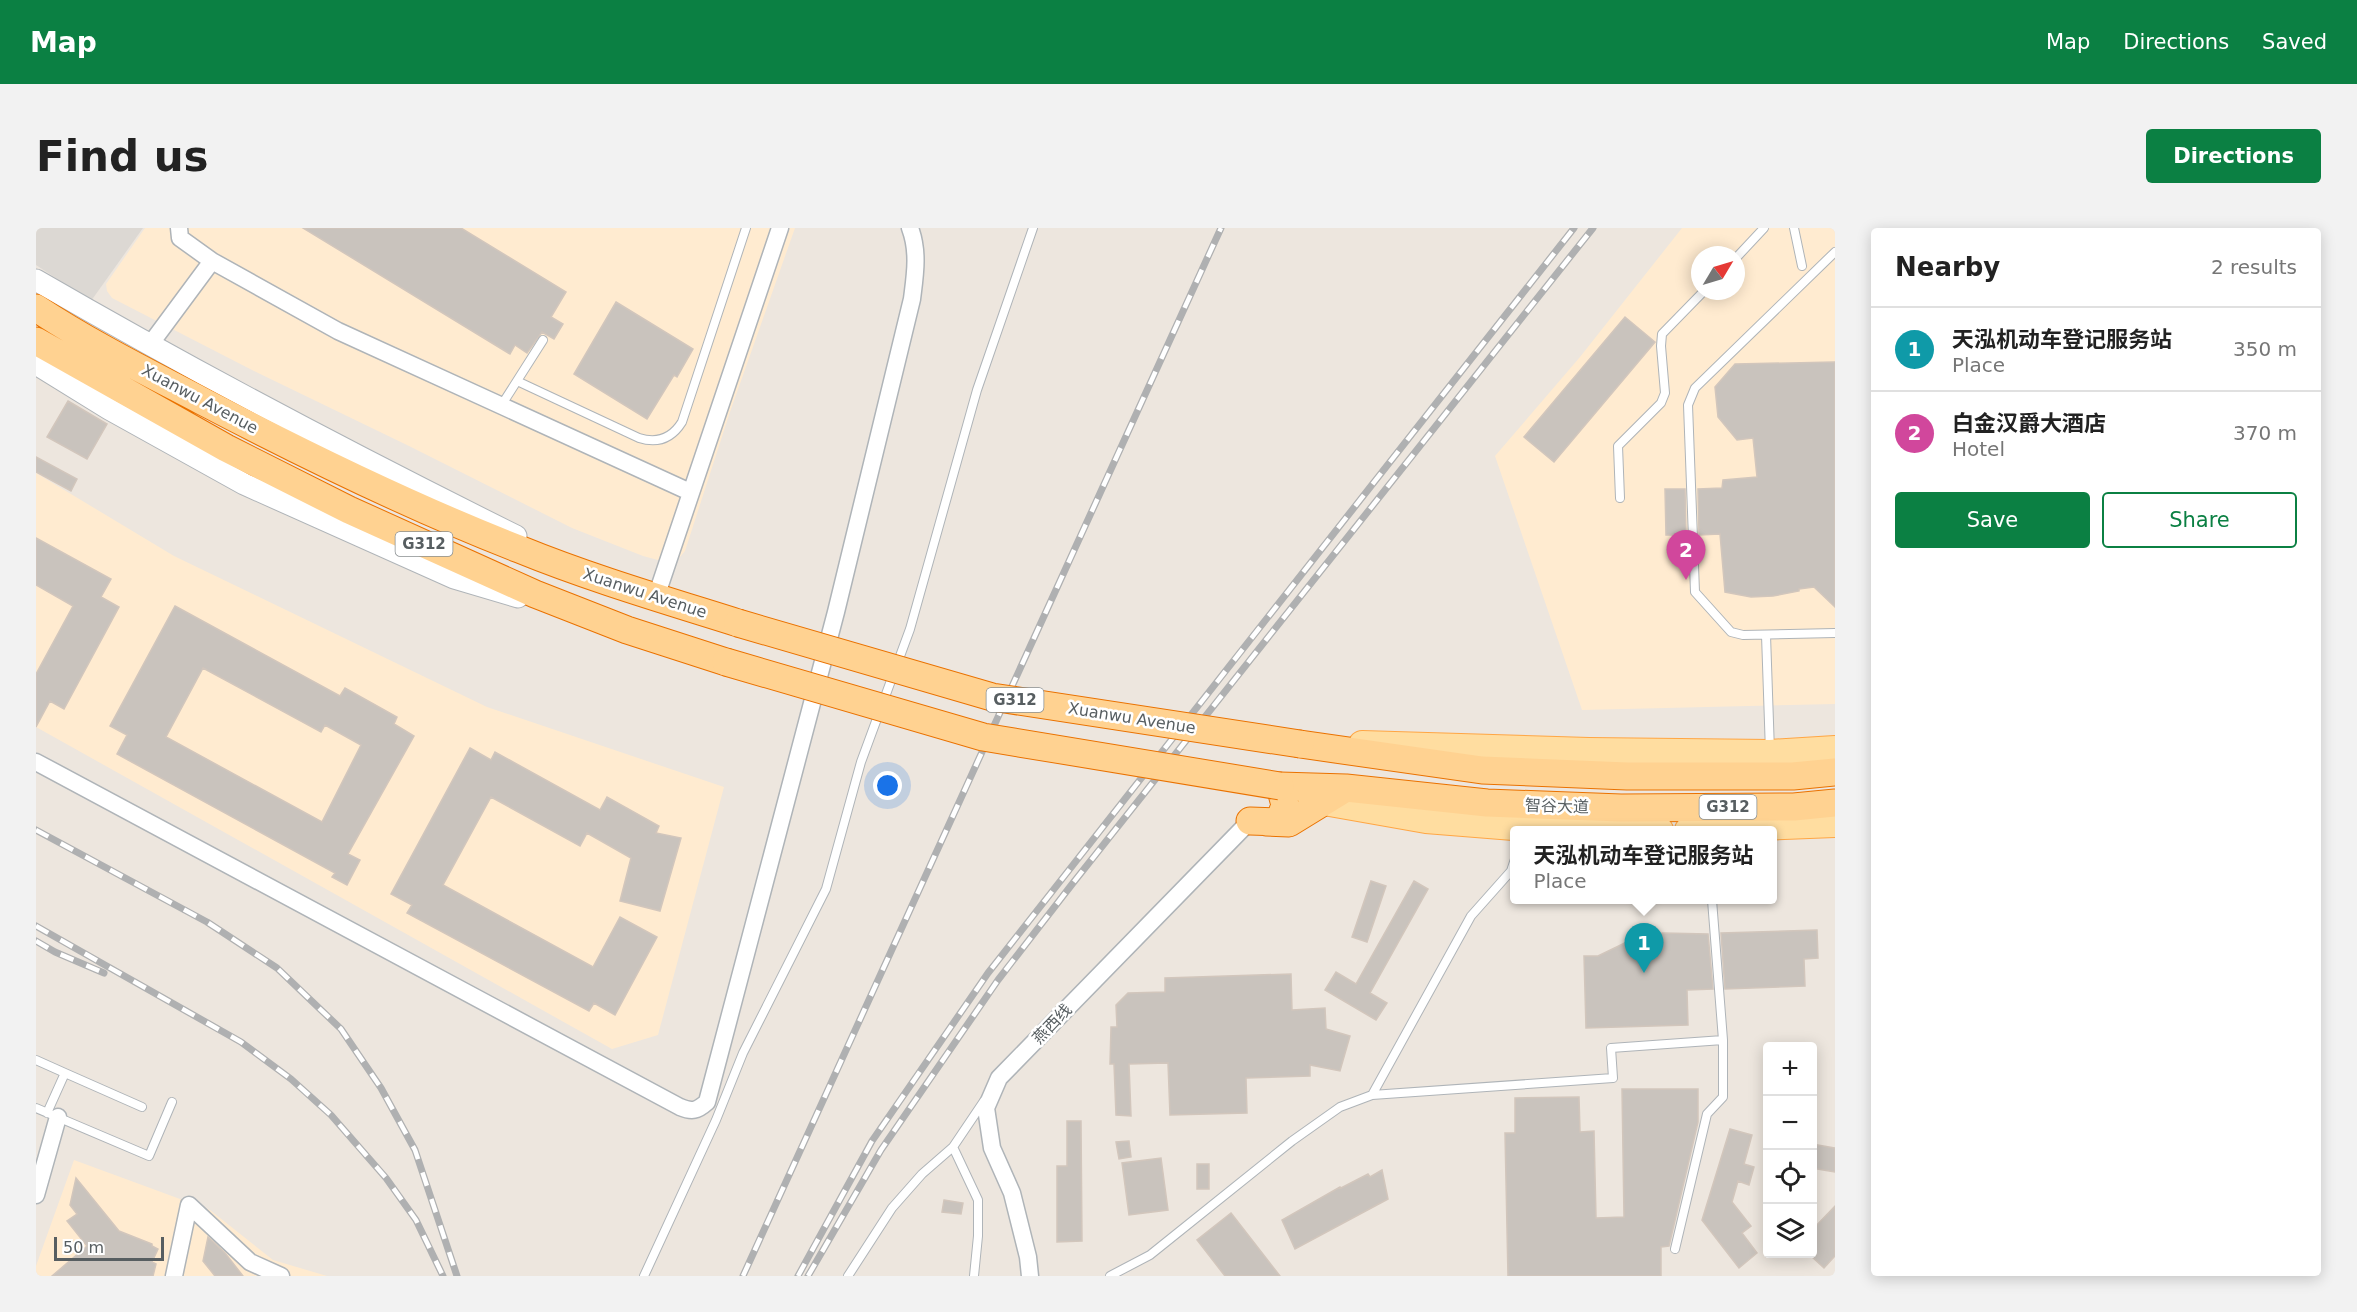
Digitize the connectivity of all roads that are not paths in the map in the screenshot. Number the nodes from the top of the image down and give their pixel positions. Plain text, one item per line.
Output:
1 (178, 228) edge
2 (746, 228) edge
3 (780, 228) edge
4 (909, 228) edge
5 (1033, 228) edge
6 (1764, 228) edge
7 (1794, 228) edge
8 (1745, 248) edge
9 (1835, 252) edge
10 (212, 261) junction
11 (1802, 266) dead end
12 (36, 280) edge
13 (1695, 300) edge
14 (36, 308) edge
15 (543, 339) dead end
16 (36, 341) edge
17 (149, 346) junction
18 (36, 364) edge
19 (517, 381) junction
20 (501, 406) junction
21 (690, 492) junction
22 (1620, 498) dead end
23 (620, 585) junction
24 (656, 597) junction
25 (627, 630) junction
26 (1835, 633) edge
27 (1766, 635) junction
28 (1300, 744) junction
29 (1835, 749) edge
30 (1770, 753) junction
31 (36, 762) edge
32 (1835, 772) edge
33 (1280, 786) junction
34 (1335, 795) junction
35 (1835, 803) edge
36 (1250, 821) junction
37 (1835, 824) edge
38 (1777, 827) edge
39 (1510, 828) edge
40 (1510, 872) edge
41 (1712, 904) edge
42 (1723, 1040) junction
43 (36, 1060) edge
44 (65, 1072) junction
45 (999, 1078) junction
46 (1372, 1095) junction
47 (172, 1102) dead end
48 (142, 1107) dead end
49 (36, 1108) edge
50 (699, 1109) junction
51 (53, 1115) junction
52 (716, 1120) junction
53 (953, 1147) junction
54 (36, 1195) edge
55 (1675, 1249) dead end
56 (174, 1276) edge
57 (280, 1276) edge
58 (644, 1276) edge
59 (848, 1276) edge
60 (974, 1276) edge
61 (1030, 1276) edge
62 (1110, 1276) edge

1 - 10 street
2 - 19 lane
3 - 21 street
4 - 50 street
5 - 52 lane
6 - 8 lane
7 - 11 lane
9 - 27 lane
10 - 17 street
10 - 20 street
12 - 17 street
13 - 22 lane
14 - 23 highway, Xuanwu Avenue / G312
15 - 19 lane
16 - 25 highway, Xuanwu Avenue / G312
17 - 23 street
18 - 25 street
19 - 20 lane
20 - 21 street
21 - 24 street
23 - 24 highway, Xuanwu Avenue / G312
24 - 28 highway, Xuanwu Avenue / G312, bridge
25 - 33 highway, Xuanwu Avenue / G312, bridge
26 - 27 lane
27 - 30 lane
28 - 30 main road
28 - 32 highway, 智谷大道 / G312
29 - 30 main road
31 - 50 street
33 - 34 highway, 智谷大道 / G312
33 - 36 highway
34 - 35 highway, 智谷大道 / G312
34 - 36 highway
34 - 39 main road
36 - 45 street, 燕西线
37 - 38 main road
40 - 46 lane
41 - 42 lane
42 - 46 lane
42 - 55 lane
43 - 44 lane
44 - 48 lane
44 - 51 lane
45 - 53 lane
45 - 61 street, 燕西线
46 - 62 lane
47 - 51 lane
49 - 51 lane
50 - 52 lane
51 - 54 street
52 - 58 lane
53 - 59 lane
53 - 60 lane
56 - 57 street

